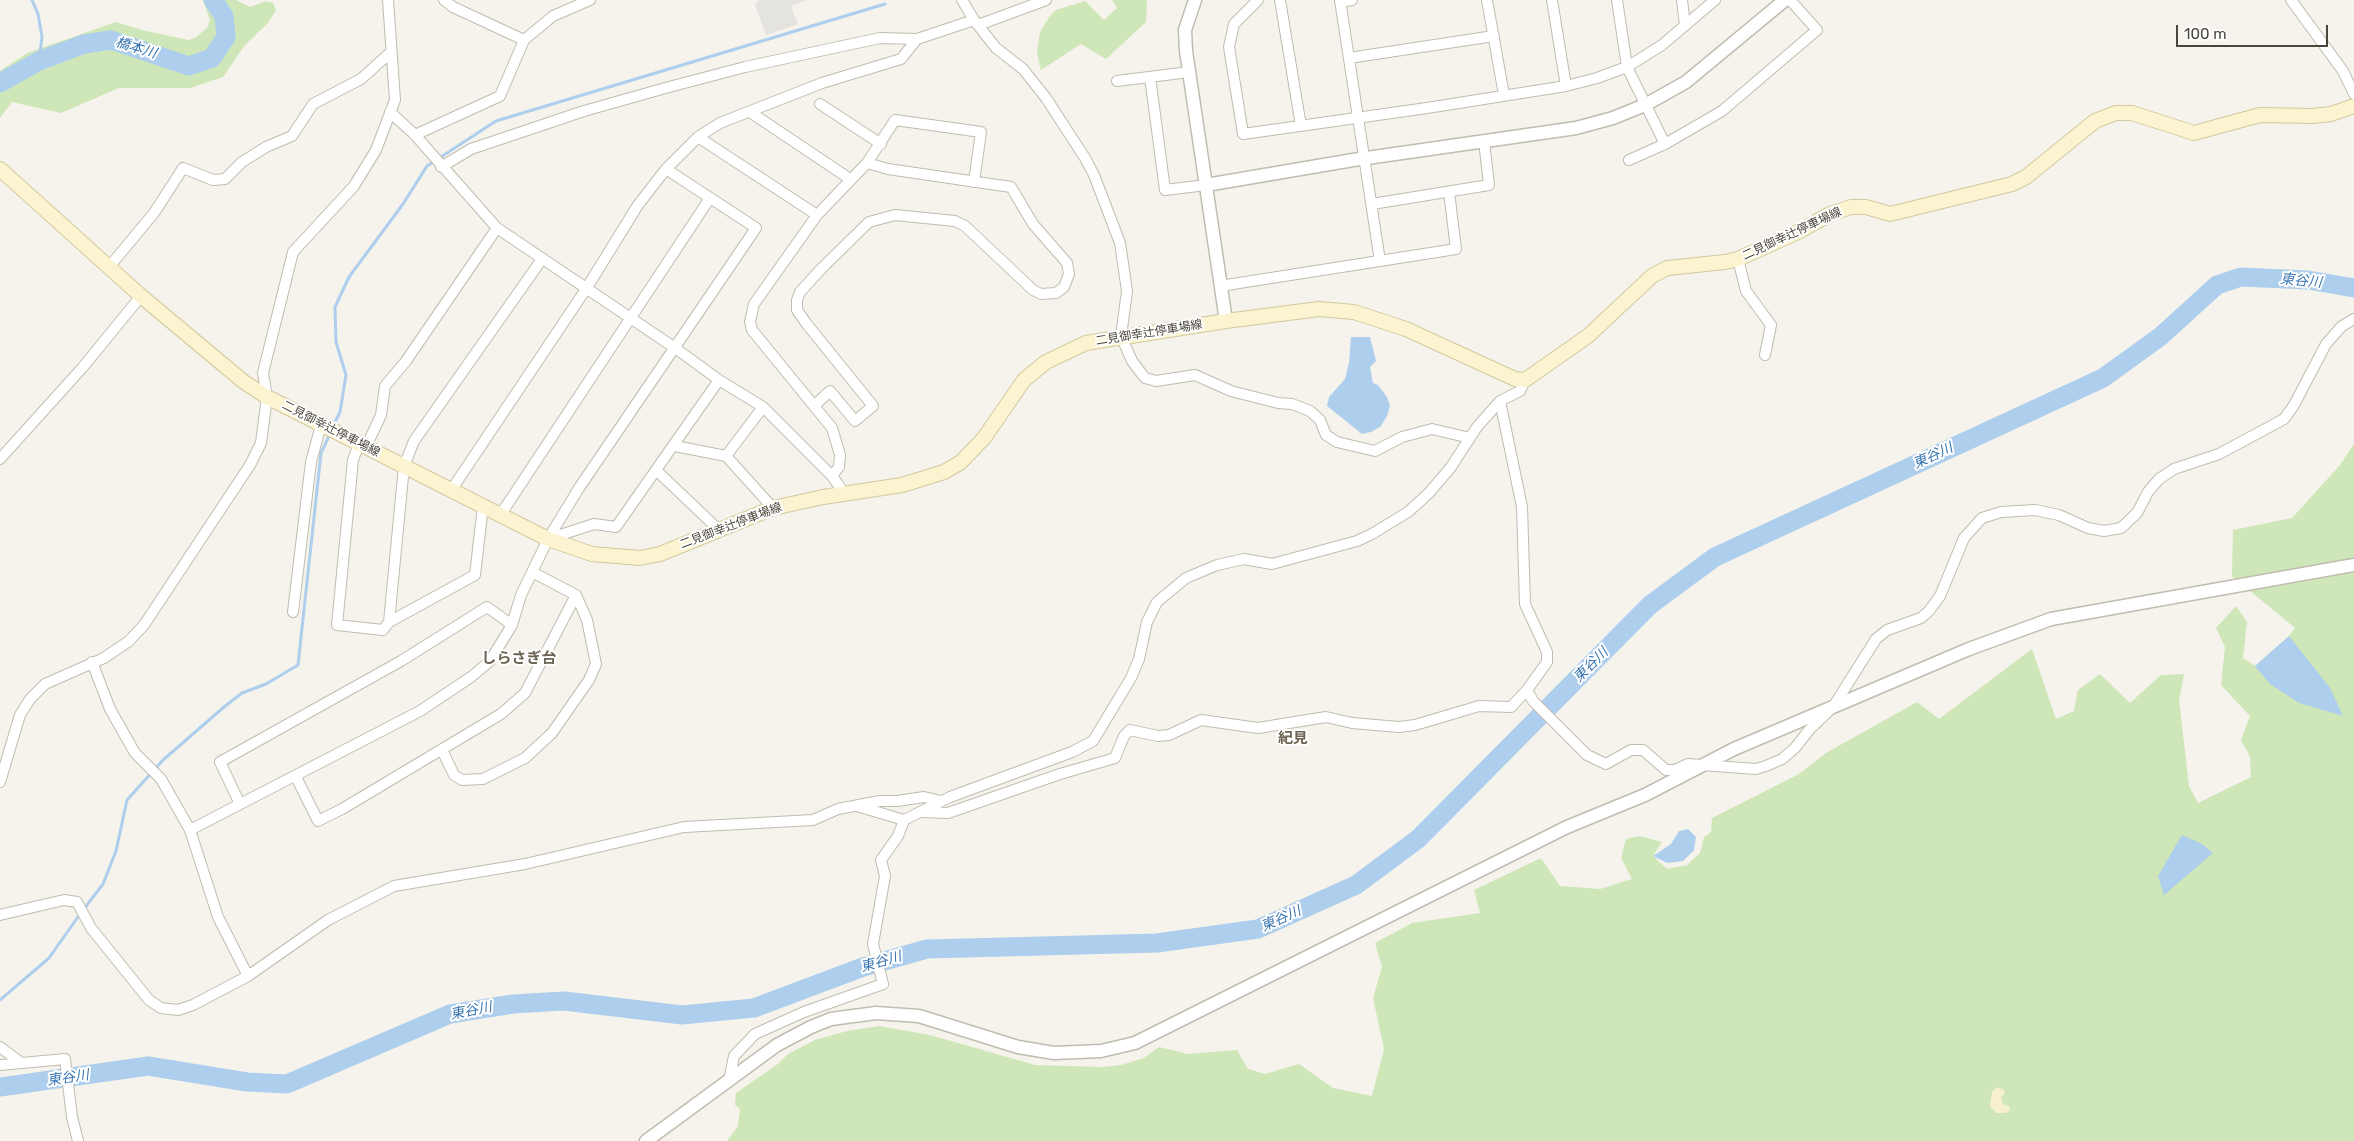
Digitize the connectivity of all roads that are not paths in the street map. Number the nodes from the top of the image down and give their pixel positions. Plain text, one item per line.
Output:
1 (388, 0) edge
2 (444, 0) edge
3 (590, 0) edge
4 (962, 0) edge
5 (1046, 0) edge
6 (1195, 0) edge
7 (1258, 0) edge
8 (1280, 0) edge
9 (1352, 0) edge
10 (1488, 0) edge
11 (1552, 0) edge
12 (1616, 0) edge
13 (1682, 0) edge
14 (1716, 0) edge
15 (1784, 0) edge
16 (1790, 0) edge
17 (2291, 0) edge
18 (1340, 1) edge
19 (976, 22) junction
20 (1685, 26) junction
21 (1494, 36) junction
22 (916, 39) junction
23 (524, 40) junction
24 (391, 52) junction
25 (1349, 58) junction
26 (1627, 67) junction
27 (1189, 72) junction
28 (1150, 77) junction
29 (1116, 81) dead end
30 (1566, 86) junction
31 (2354, 94) edge
32 (1504, 95) junction
33 (820, 104) dead end
34 (1646, 105) junction
35 (2354, 106) edge
36 (390, 112) junction
37 (750, 112) junction
38 (1358, 118) junction
39 (1301, 126) junction
40 (417, 138) junction
41 (698, 138) junction
42 (1484, 141) junction
43 (881, 144) junction
44 (1665, 144) junction
45 (1364, 158) junction
46 (1629, 160) dead end
47 (867, 163) junction
48 (440, 165) junction
49 (0, 169) edge
50 (666, 169) junction
51 (850, 180) junction
52 (974, 182) junction
53 (1206, 185) junction
54 (1449, 192) junction
55 (710, 198) junction
56 (1372, 204) junction
57 (817, 215) junction
58 (496, 228) junction
59 (542, 259) junction
60 (1738, 259) junction
61 (1380, 261) junction
62 (109, 267) junction
63 (1220, 286) junction
64 (586, 290) junction
65 (140, 296) junction
66 (631, 319) junction
67 (2354, 319) edge
68 (1226, 321) junction
69 (1121, 336) junction
70 (675, 348) junction
71 (1765, 356) dead end
72 (719, 380) junction
73 (1525, 380) junction
74 (267, 396) junction
75 (1500, 401) junction
76 (815, 405) junction
77 (763, 407) junction
78 (322, 426) junction
79 (1470, 438) junction
80 (363, 446) junction
81 (675, 446) junction
82 (726, 456) junction
83 (0, 459) edge
84 (404, 466) junction
85 (656, 470) junction
86 (832, 476) junction
87 (452, 489) junction
88 (844, 493) junction
89 (483, 506) junction
90 (773, 508) junction
91 (501, 514) junction
92 (719, 530) junction
93 (548, 539) junction
94 (2354, 565) edge
95 (532, 572) junction
96 (576, 595) junction
97 (293, 612) dead end
98 (389, 622) junction
99 (512, 625) junction
100 (92, 662) junction
101 (1527, 690) junction
102 (1833, 706) junction
103 (442, 750) junction
104 (1704, 766) junction
105 (296, 777) junction
106 (0, 782) edge
107 (941, 801) junction
108 (240, 804) junction
109 (856, 806) junction
110 (922, 812) junction
111 (904, 820) junction
112 (190, 830) junction
113 (0, 915) edge
114 (248, 976) junction
115 (0, 1047) edge
116 (20, 1062) junction
117 (0, 1065) edge
118 (730, 1081) junction
119 (78, 1141) edge
120 (646, 1141) edge

1 - 24 street
2 - 23 street
3 - 23 street
4 - 19 street
5 - 19 street
6 - 27 street
7 - 39 street
8 - 39 street
9 - 18 street
10 - 21 street
11 - 30 street
12 - 26 street
13 - 20 street
14 - 20 street
15 - 34 street
16 - 44 street
17 - 31 street
18 - 25 street
19 - 22 street
19 - 69 street
20 - 26 street
21 - 25 street
21 - 32 street
22 - 37 street
22 - 48 street
23 - 40 street
24 - 36 street
24 - 62 street
25 - 38 street
26 - 30 street
26 - 34 street
27 - 28 street
27 - 53 street
28 - 29 street
28 - 53 street
30 - 32 street
32 - 38 street
33 - 43 street
34 - 42 street
34 - 44 street
35 - 60 main road, 二見御幸辻停車場線
36 - 40 street
36 - 74 street
37 - 41 street
37 - 51 street
38 - 39 street
38 - 45 street
40 - 48 street
41 - 50 street
41 - 57 street
42 - 45 street
42 - 54 street
43 - 47 street
43 - 52 street
44 - 46 street
45 - 53 street
45 - 56 street
47 - 51 street
47 - 52 street
48 - 58 street
49 - 62 main road, 二見御幸辻停車場線
50 - 55 street
50 - 64 street
51 - 57 street
52 - 76 street
53 - 63 street
54 - 56 street
54 - 61 street
55 - 66 street
55 - 70 street
56 - 61 street
57 - 76 street
58 - 59 street
58 - 80 street
59 - 64 street
59 - 84 street
60 - 71 street
60 - 73 main road, 二見御幸辻停車場線
61 - 63 street
62 - 65 main road, 二見御幸辻停車場線
63 - 68 street
64 - 66 street
64 - 87 street
65 - 74 main road, 二見御幸辻停車場線
65 - 83 street
66 - 70 street
66 - 91 street
67 - 102 street
68 - 69 main road, 二見御幸辻停車場線
68 - 73 main road, 二見御幸辻停車場線
69 - 79 street
69 - 88 main road, 二見御幸辻停車場線
70 - 72 street
70 - 93 street
72 - 77 street
72 - 81 street
73 - 75 street
74 - 78 main road, 二見御幸辻停車場線
74 - 100 street
75 - 79 street
75 - 101 street
76 - 86 street
77 - 82 street
77 - 86 street
78 - 80 main road, 二見御幸辻停車場線
78 - 97 street
79 - 107 street
80 - 84 main road, 二見御幸辻停車場線
80 - 98 street
81 - 82 street
81 - 85 street
82 - 90 street
84 - 87 main road, 二見御幸辻停車場線
84 - 98 street
85 - 92 street
85 - 93 street
86 - 88 street
87 - 89 main road, 二見御幸辻停車場線
88 - 90 main road, 二見御幸辻停車場線
89 - 91 main road, 二見御幸辻停車場線
89 - 98 street
90 - 92 main road, 二見御幸辻停車場線
91 - 93 main road, 二見御幸辻停車場線
92 - 93 main road, 二見御幸辻停車場線
93 - 95 street
94 - 102 street
95 - 96 street
95 - 99 street
96 - 103 street
96 - 103 street
99 - 105 street
99 - 108 street
100 - 106 street
100 - 112 street
101 - 104 street
101 - 110 street
102 - 104 street
102 - 104 street
103 - 105 street
104 - 118 street
105 - 108 street
107 - 109 street
107 - 110 street
108 - 112 street
109 - 111 street
109 - 114 street
110 - 111 street
111 - 118 street
112 - 114 street
113 - 114 street
115 - 116 street
116 - 117 street
116 - 119 street
118 - 120 street

